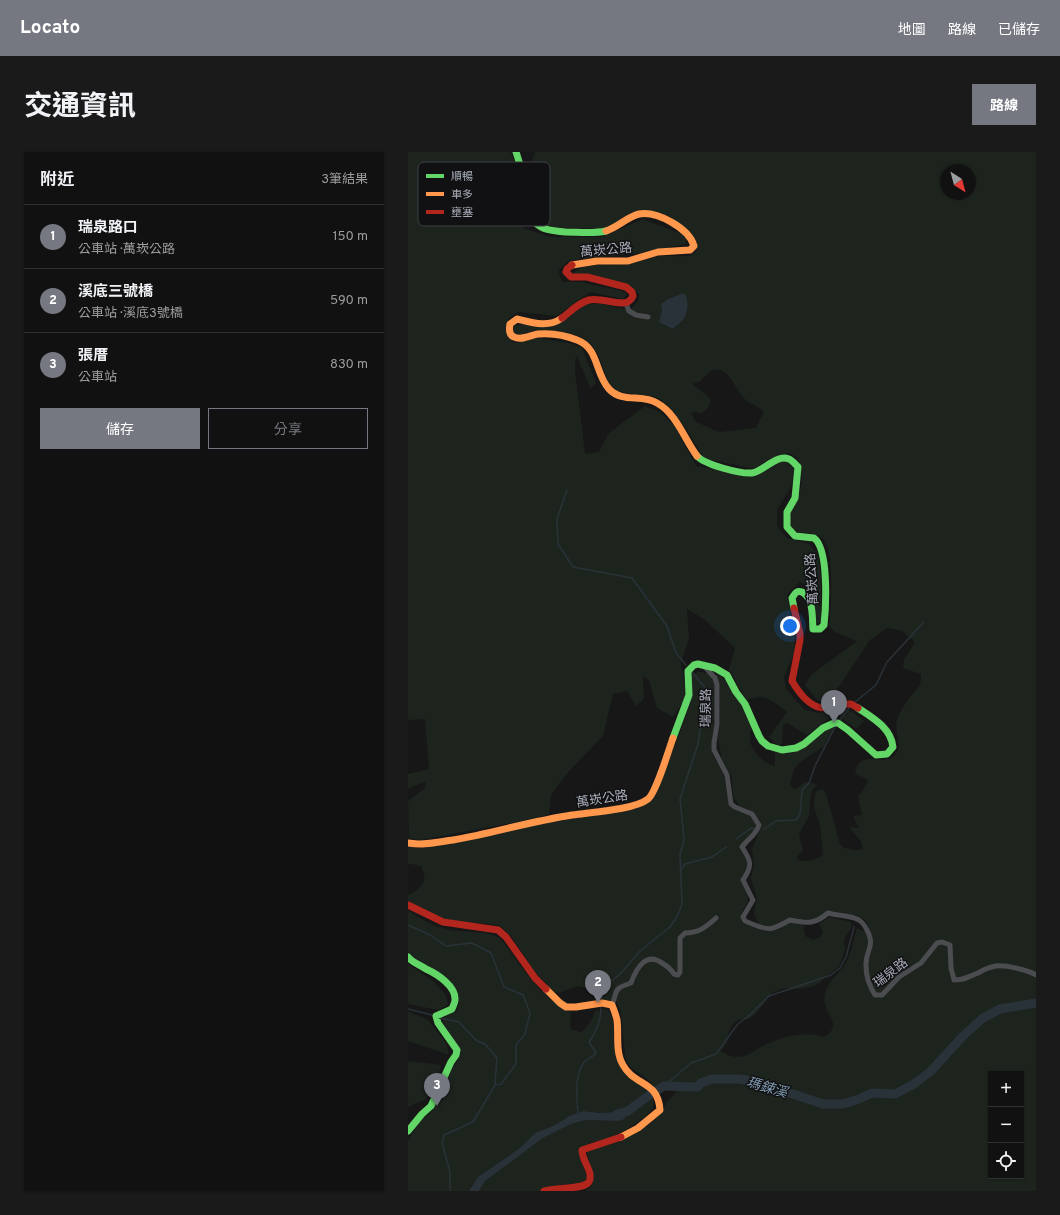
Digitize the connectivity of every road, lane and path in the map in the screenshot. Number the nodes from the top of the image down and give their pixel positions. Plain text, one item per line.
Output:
1 (516, 152) edge
2 (519, 162) edge
3 (540, 226) edge
4 (626, 304) junction
5 (648, 316) dead end
6 (704, 665) junction
7 (408, 843) edge
8 (408, 905) edge
9 (716, 918) dead end
10 (408, 957) edge
11 (1036, 975) edge
12 (612, 1005) junction
13 (408, 1131) edge
14 (544, 1191) edge

1 - 2 street, 萬崁公路
3 - 4 street, 萬崁公路
4 - 5 street
4 - 6 street, 萬崁公路
6 - 7 street, 萬崁公路
6 - 11 street, 瑞泉路
8 - 12 street
9 - 12 street
10 - 13 street
12 - 14 street

